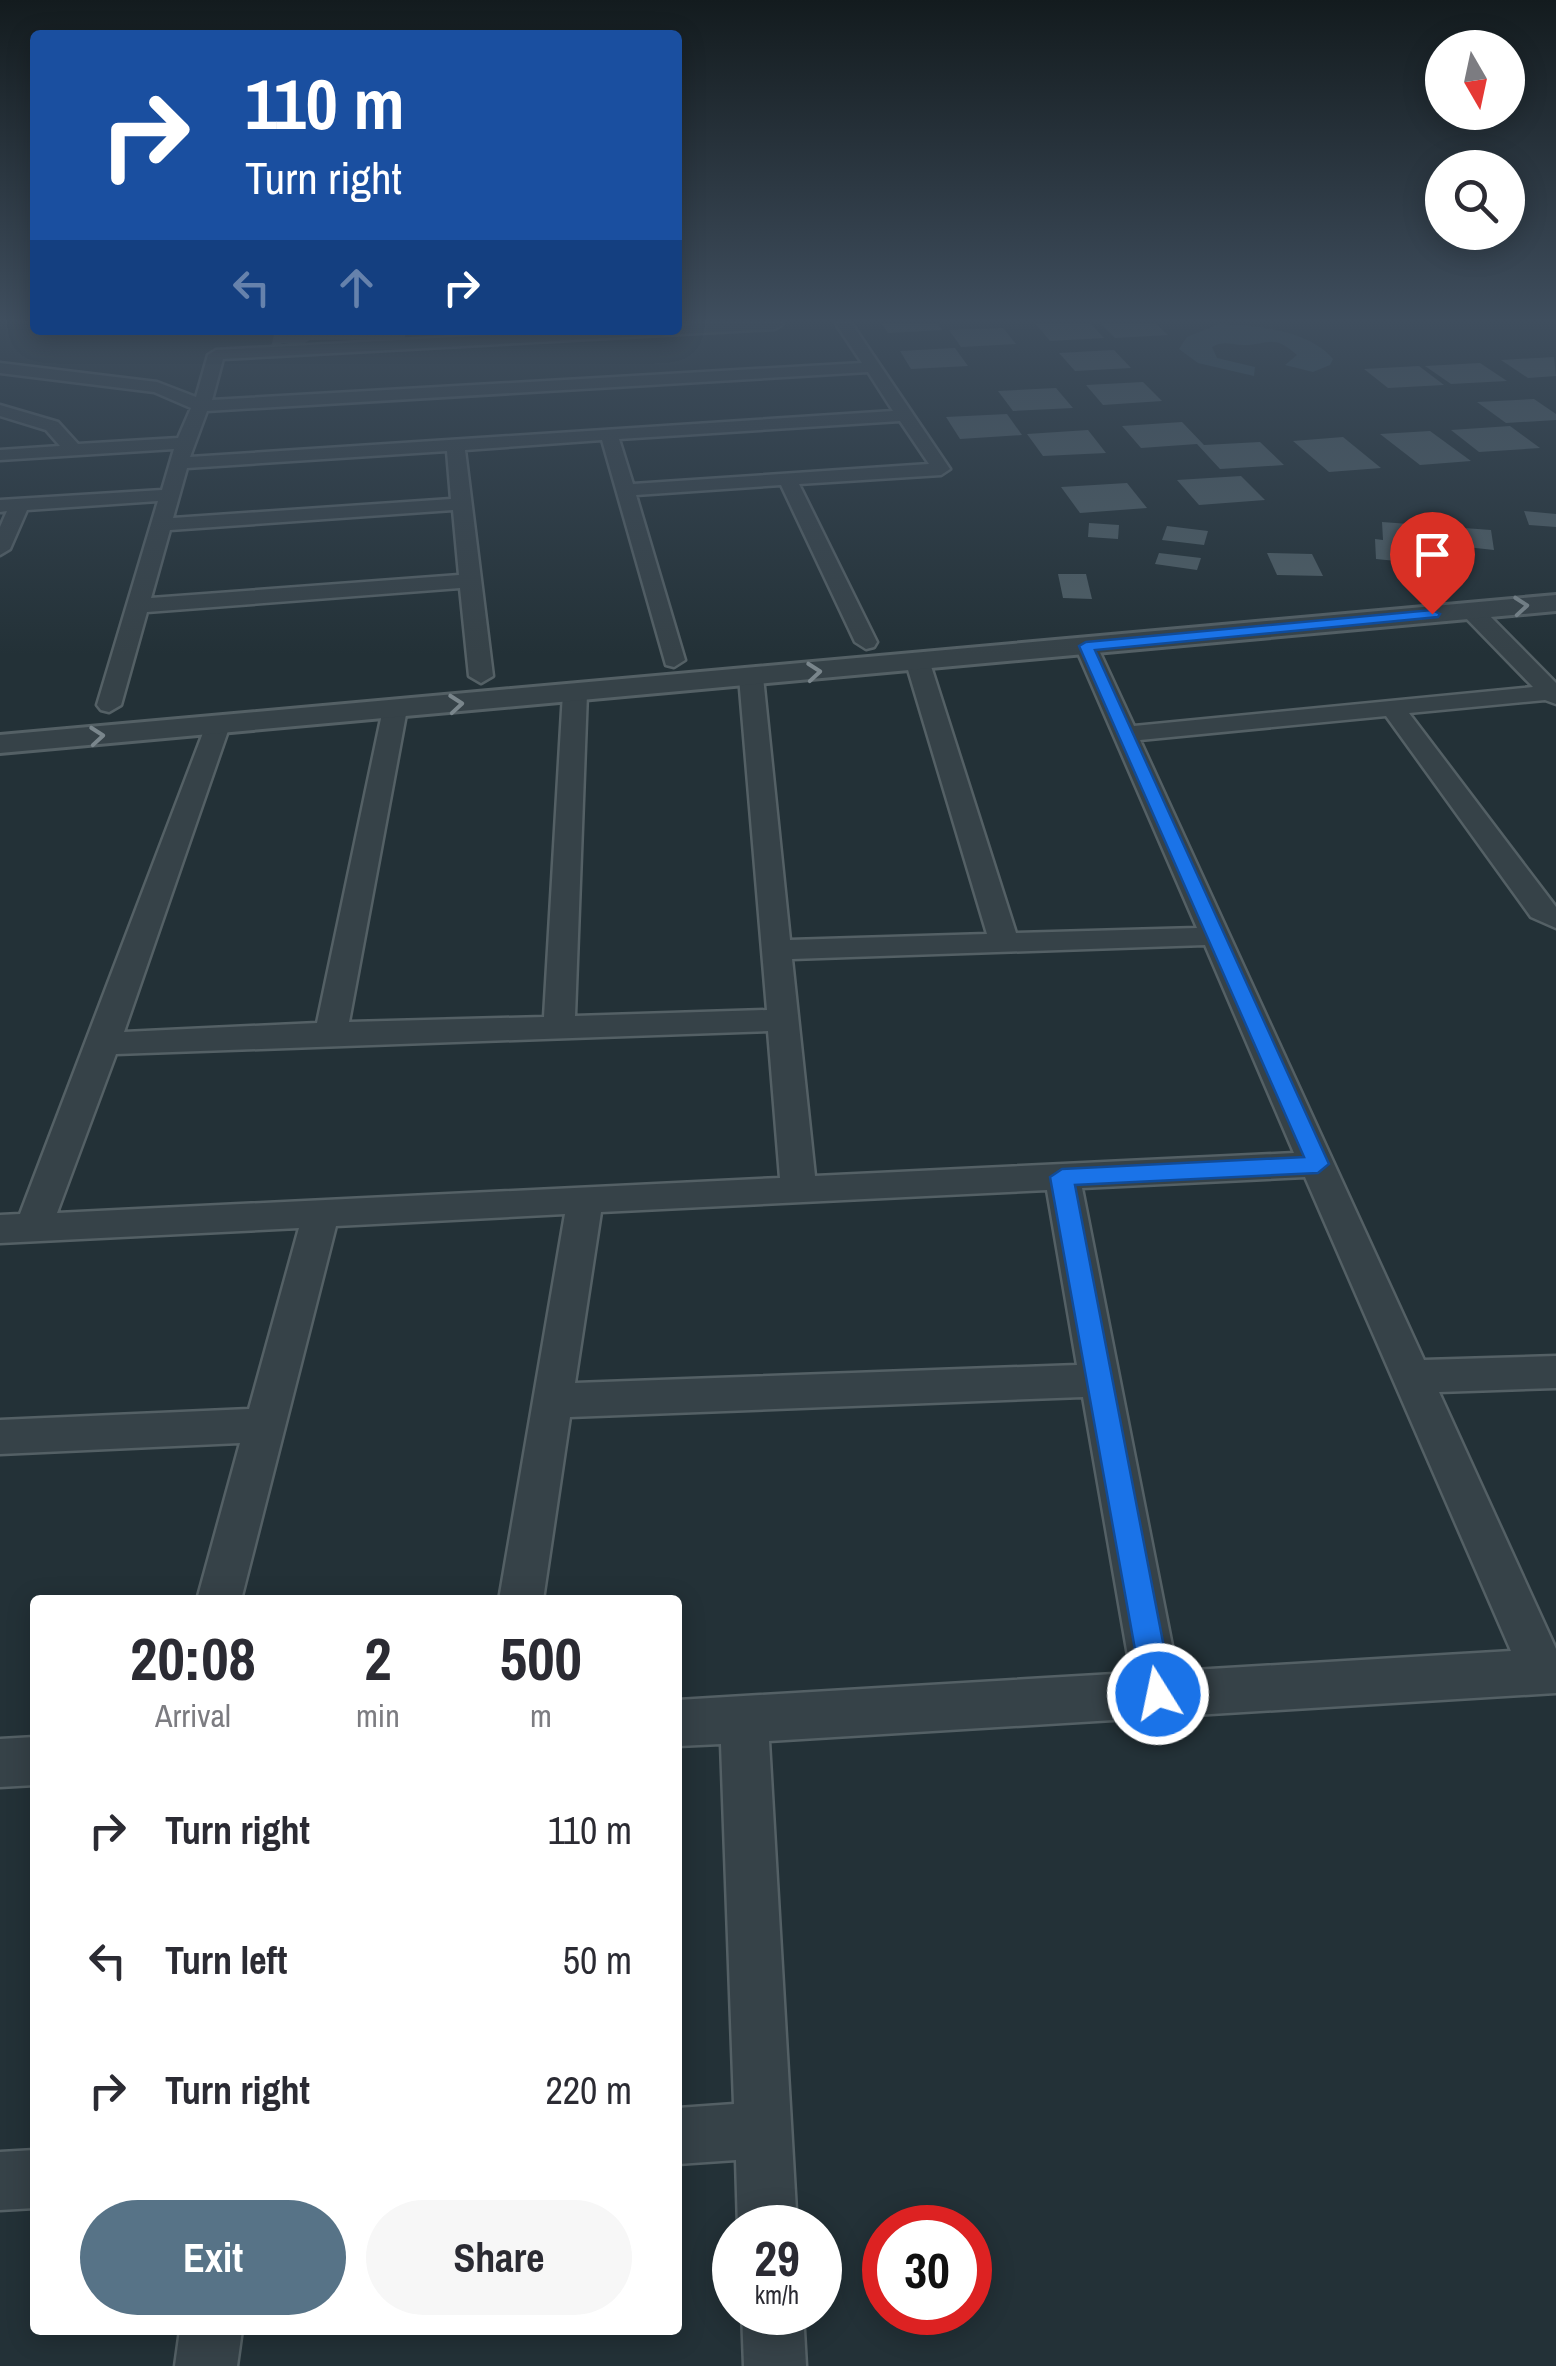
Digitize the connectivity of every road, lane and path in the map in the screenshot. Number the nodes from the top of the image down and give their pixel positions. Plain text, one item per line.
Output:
1 (59, 434) edge
2 (188, 434) edge
3 (602, 434) edge
4 (608, 434) edge
5 (920, 434) edge
6 (456, 444) junction
7 (73, 450) junction
8 (182, 453) junction
9 (0, 455) edge
10 (787, 479) junction
11 (625, 490) junction
12 (169, 495) junction
13 (462, 504) junction
14 (10, 505) edge
15 (161, 525) junction
16 (0, 549) edge
17 (1556, 580) edge
18 (470, 581) junction
19 (1556, 603) edge
20 (138, 606) junction
21 (1471, 610) junction
22 (1042, 625) junction
23 (866, 642) junction
24 (1086, 646) junction
25 (674, 660) junction
26 (918, 662) junction
27 (481, 676) junction
28 (751, 678) junction
29 (575, 693) junction
30 (1554, 695) edge
31 (119, 705) joint
32 (73, 709) dead end
33 (395, 709) junction
34 (1394, 709) junction
35 (213, 711) junction
36 (1127, 734) junction
37 (0, 744) edge
38 (1556, 920) edge
39 (1216, 936) junction
40 (1004, 941) junction
41 (777, 950) junction
42 (783, 1020) junction
43 (559, 1026) junction
44 (332, 1033) junction
45 (104, 1044) junction
46 (1318, 1164) junction
47 (1062, 1177) junction
48 (798, 1190) junction
49 (584, 1200) junction
50 (321, 1213) junction
51 (16, 1228) edge
52 (1556, 1372) edge
53 (1412, 1377) junction
54 (1100, 1380) junction
55 (553, 1401) junction
56 (268, 1425) junction
57 (0, 1436) edge
58 (220, 1595) edge
59 (521, 1595) edge
60 (1549, 1671) edge
61 (1158, 1694) junction
62 (744, 1719) junction
63 (682, 1723) edge
64 (30, 1761) edge
65 (0, 1763) edge
66 (763, 2130) junction
67 (682, 2136) edge
68 (30, 2178) edge
69 (0, 2181) edge
70 (767, 2205) edge
71 (210, 2335) edge
72 (773, 2335) edge
73 (206, 2366) edge
74 (775, 2366) edge

1 - 7 street
2 - 8 street
3 - 6 street
4 - 11 street
5 - 10 street
6 - 8 street
6 - 13 street
7 - 8 street
7 - 9 street
8 - 12 street
10 - 11 street
10 - 23 street
11 - 25 street
12 - 14 street
12 - 15 street
13 - 15 street
13 - 18 street
14 - 16 street
15 - 20 street
17 - 22 street
18 - 20 street
18 - 27 street
21 -> 19 street
20 - 31 street
21 - 24 street
21 - 30 street
22 - 23 street
22 - 24 street
23 - 25 street
24 - 26 street
24 - 36 street
25 - 27 street
28 -> 26 street
26 - 40 street
27 - 35 street
28 - 29 street
28 - 41 street
33 -> 29 street
29 - 43 street
30 - 34 street
31 - 32 street
33 - 35 street
33 - 44 street
34 - 36 street
34 - 38 street
37 -> 35 street
35 - 45 street
36 - 39 street
39 - 40 street
39 - 46 street
40 - 41 street
41 - 42 street
42 - 43 street
42 - 48 street
43 - 44 street
44 - 45 street
45 - 51 street
46 - 47 street
46 - 53 street
47 - 48 street
47 - 54 street
48 - 49 street
49 - 50 street
49 - 55 street
50 - 51 street
50 - 56 street
52 - 53 street
53 - 60 street
54 - 55 street
54 - 61 street
55 - 59 street
56 - 57 street
56 - 58 street
60 - 61 street
61 - 62 street
62 - 63 street
62 - 66 street
64 - 65 street
66 - 67 street
66 - 70 street
68 - 69 street
71 - 73 street
72 - 74 street

